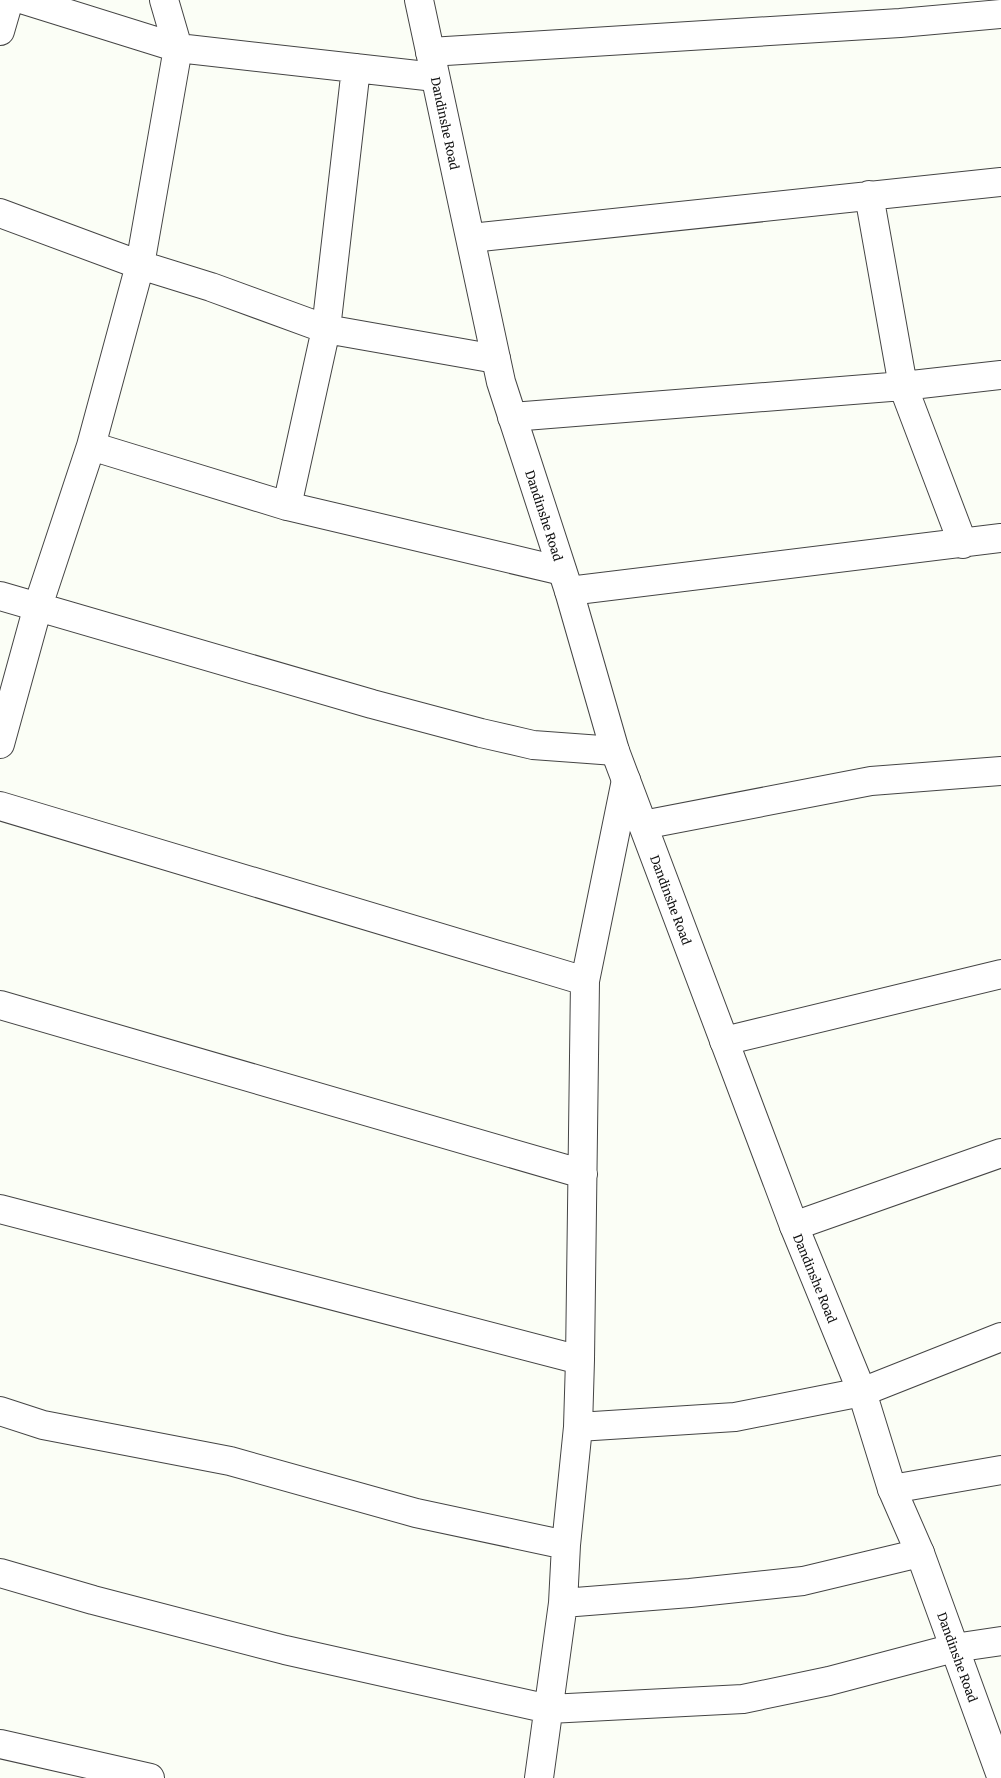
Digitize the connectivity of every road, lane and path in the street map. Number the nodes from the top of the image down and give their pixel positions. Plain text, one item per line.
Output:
1 (9, 0) edge
2 (24, 0) edge
3 (164, 0) edge
4 (419, 0) edge
5 (1001, 14) edge
6 (0, 31) edge
7 (178, 48) junction
8 (433, 65) junction
9 (356, 68) junction
10 (1001, 182) edge
11 (869, 195) junction
12 (0, 213) edge
13 (471, 238) junction
14 (140, 265) junction
15 (326, 329) junction
16 (496, 359) junction
17 (1001, 375) edge
18 (903, 386) junction
19 (512, 417) junction
20 (91, 446) junction
21 (287, 506) junction
22 (1001, 538) edge
23 (963, 544) junction
24 (565, 581) junction
25 (0, 596) edge
26 (38, 606) junction
27 (0, 744) edge
28 (615, 751) junction
29 (1001, 771) edge
30 (626, 780) junction
31 (0, 806) edge
32 (643, 825) junction
33 (1001, 974) edge
34 (585, 980) junction
35 (0, 1005) edge
36 (724, 1041) junction
37 (1001, 1153) edge
38 (583, 1174) junction
39 (0, 1209) edge
40 (794, 1226) junction
41 (1001, 1337) edge
42 (580, 1360) junction
43 (862, 1392) junction
44 (0, 1411) edge
45 (578, 1427) junction
46 (1001, 1470) edge
47 (892, 1489) junction
48 (566, 1545) junction
49 (920, 1553) junction
50 (0, 1573) edge
51 (563, 1603) junction
52 (1001, 1642) edge
53 (954, 1648) junction
54 (549, 1709) junction
55 (0, 1744) edge
56 (1001, 1776) edge
57 (150, 1778) edge
58 (539, 1778) edge

1 - 6 street
2 - 7 street
3 - 7 street
4 - 8 street, Dandinshe Road
5 - 8 street
7 - 9 street
7 - 14 street
8 - 9 street
8 - 13 street, Dandinshe Road
9 - 15 street
10 - 11 street
11 - 13 street
11 - 18 street
12 - 14 street
13 - 16 street, Dandinshe Road
14 - 15 street
14 - 20 street
15 - 16 street
15 - 21 street
16 - 19 street, Dandinshe Road
17 - 18 street
18 - 19 street
18 - 23 street
19 - 24 street, Dandinshe Road
20 - 21 street
20 - 26 street
21 - 24 street
22 - 23 street
23 - 24 street
24 - 28 street, Dandinshe Road
25 - 26 street
26 - 27 street
26 - 28 street
28 - 30 street, Dandinshe Road
29 - 32 street
30 - 32 street, Dandinshe Road
30 - 34 street
31 - 34 street
32 - 36 street, Dandinshe Road
33 - 36 street
34 - 38 street
35 - 38 street
36 - 40 street, Dandinshe Road
37 - 40 street
38 - 42 street
39 - 42 street
40 - 43 street, Dandinshe Road
41 - 43 street
42 - 45 street
43 - 45 street
43 - 47 street, Dandinshe Road
44 - 48 street
45 - 48 street
46 - 47 street
47 - 49 street, Dandinshe Road
48 - 51 street
49 - 51 street
49 - 53 street, Dandinshe Road
50 - 54 street
51 - 54 street
52 - 53 street
53 - 54 street
53 - 56 street, Dandinshe Road
54 - 58 street
55 - 57 street

